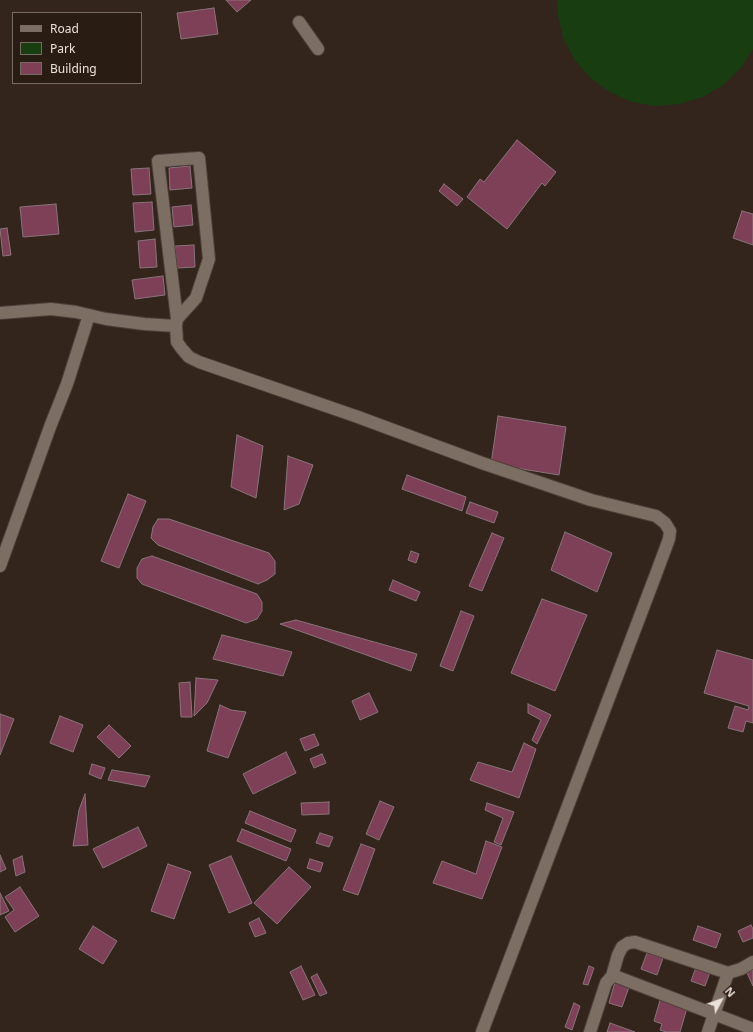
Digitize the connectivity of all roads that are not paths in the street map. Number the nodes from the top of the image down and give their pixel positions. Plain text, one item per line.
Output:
1 (299, 22) dead end
2 (318, 49) dead end
3 (0, 312) edge
4 (89, 315) junction
5 (177, 323) junction
6 (0, 566) edge
7 (753, 962) edge
8 (728, 973) junction
9 (612, 976) junction
10 (714, 1014) junction
11 (753, 1029) edge
12 (482, 1032) edge
13 (590, 1032) edge
14 (708, 1032) edge

1 - 2 street
3 - 4 street
4 - 5 street
4 - 6 street
5 - 5 street
5 - 12 street
7 - 8 street
8 - 9 street
8 - 10 street
9 - 10 street
9 - 13 street
10 - 11 street
10 - 14 street

